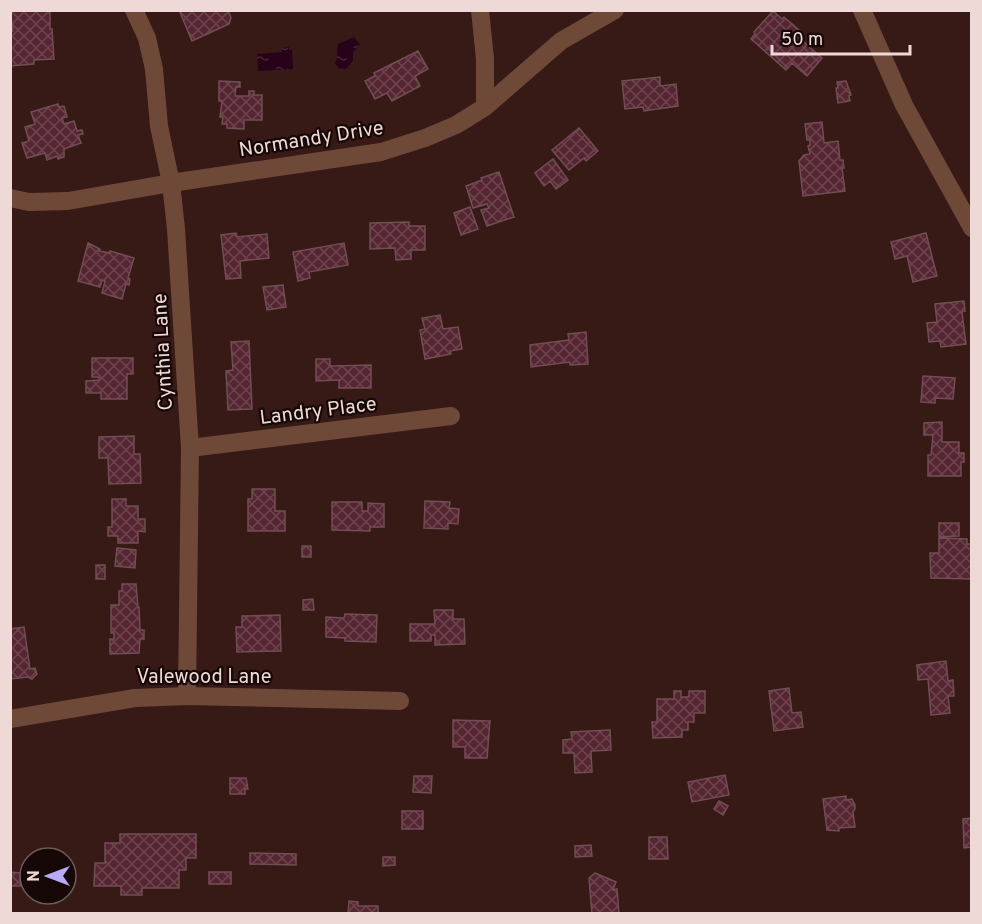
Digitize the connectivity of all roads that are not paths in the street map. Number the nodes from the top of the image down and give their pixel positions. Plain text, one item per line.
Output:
1 (134, 10) edge
2 (480, 10) edge
3 (615, 10) edge
4 (862, 10) edge
5 (485, 107) junction
6 (171, 183) junction
7 (10, 198) edge
8 (972, 228) edge
9 (451, 416) dead end
10 (190, 448) junction
11 (187, 696) junction
12 (400, 701) dead end
13 (10, 719) edge

1 - 6 street, Cynthia Lane
2 - 5 street
3 - 5 street, Normandy Drive
4 - 8 street
5 - 6 street, Normandy Drive
6 - 7 street, Normandy Drive
6 - 10 street, Cynthia Lane
9 - 10 street, Landry Place
10 - 11 street, Cynthia Lane
11 - 12 street, Valewood Lane
11 - 13 street, Valewood Lane

